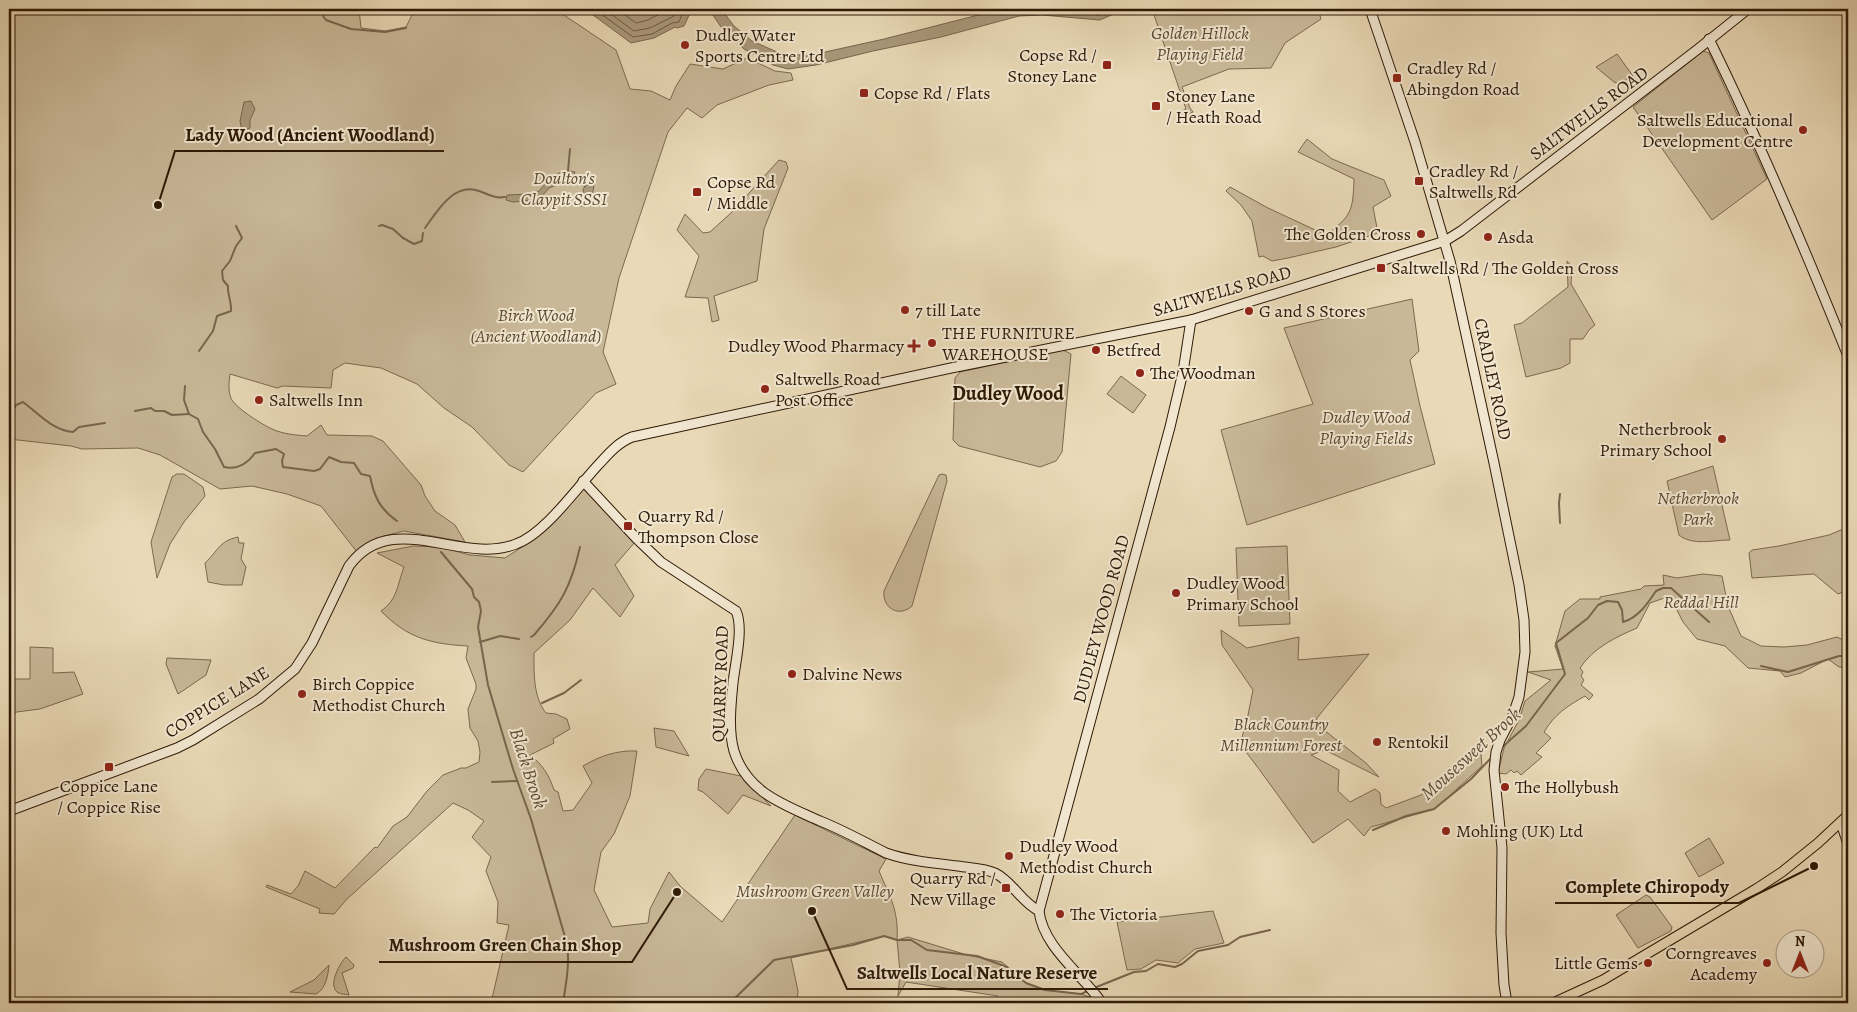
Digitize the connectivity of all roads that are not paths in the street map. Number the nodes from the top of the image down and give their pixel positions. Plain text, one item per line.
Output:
1 (1370, 9) edge
2 (1748, 9) edge
3 (1710, 39) junction
4 (1445, 241) junction
5 (1191, 320) junction
6 (1848, 356) edge
7 (583, 481) junction
8 (437, 543) joint
9 (9, 811) edge
10 (1848, 815) edge
11 (1841, 823) junction
12 (1848, 844) edge
13 (1039, 910) junction
14 (1100, 1000) edge
15 (1507, 1003) edge
16 (1553, 1003) edge

1 - 4 street, CRADLEY ROAD
2 - 3 street, SALTWELLS ROAD
3 - 4 street, SALTWELLS ROAD
3 - 6 street
4 - 5 street, SALTWELLS ROAD
4 - 15 street, CRADLEY ROAD
5 - 7 street, SALTWELLS ROAD
5 - 13 street, DUDLEY WOOD ROAD
7 - 8 street, SALTWELLS ROAD
7 - 13 street, QUARRY ROAD
8 - 9 street, COPPICE LANE
10 - 11 main road
11 - 12 street
11 - 16 main road
13 - 14 street, DUDLEY WOOD ROAD

